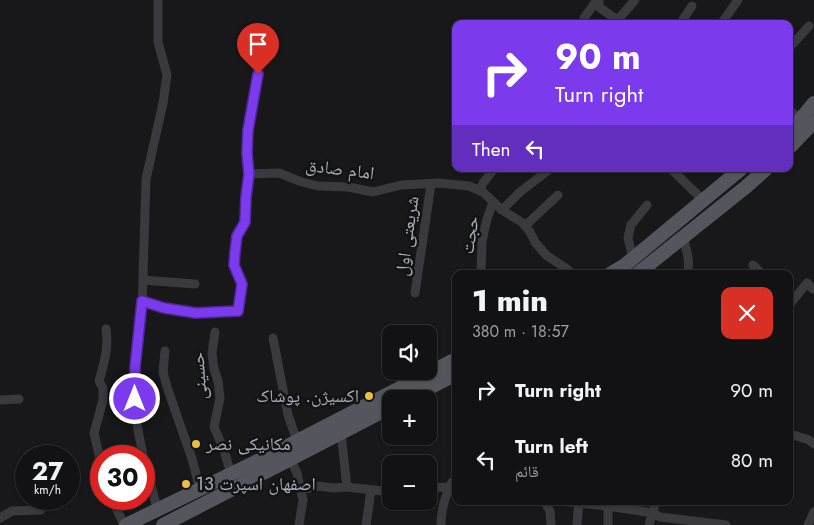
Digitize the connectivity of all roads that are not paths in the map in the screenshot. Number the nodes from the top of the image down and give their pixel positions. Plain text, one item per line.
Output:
1 (158, 0) edge
2 (598, 0) edge
3 (635, 0) edge
4 (738, 0) edge
5 (692, 6) dead end
6 (584, 18) dead end
7 (615, 20) edge
8 (620, 20) edge
9 (683, 20) edge
10 (724, 20) edge
11 (809, 26) dead end
12 (793, 44) edge
13 (258, 74) dead end
14 (814, 98) edge
15 (814, 103) edge
16 (793, 116) edge
17 (814, 122) edge
18 (793, 128) edge
19 (793, 144) edge
20 (492, 172) edge
21 (542, 172) edge
22 (674, 172) edge
23 (737, 172) edge
24 (753, 172) edge
25 (762, 172) edge
26 (249, 174) junction
27 (431, 184) junction
28 (480, 191) junction
29 (558, 195) dead end
30 (703, 200) junction
31 (493, 202) junction
32 (647, 206) dead end
33 (502, 210) junction
34 (712, 213) junction
35 (526, 226) junction
36 (683, 237) junction
37 (633, 258) junction
38 (753, 265) dead end
39 (480, 270) edge
40 (569, 270) edge
41 (617, 270) edge
42 (642, 270) edge
43 (688, 270) edge
44 (758, 270) edge
45 (143, 280) junction
46 (195, 284) dead end
47 (813, 289) edge
48 (415, 293) dead end
49 (793, 300) edge
50 (142, 301) junction
51 (106, 329) dead end
52 (215, 332) dead end
53 (273, 338) dead end
54 (165, 351) dead end
55 (452, 361) edge
56 (452, 376) edge
57 (425, 390) edge
58 (19, 399) dead end
59 (0, 400) edge
60 (382, 408) edge
61 (372, 410) junction
62 (341, 433) junction
63 (793, 435) edge
64 (297, 441) junction
65 (814, 444) edge
66 (97, 445) edge
67 (140, 445) edge
68 (290, 459) junction
69 (231, 474) junction
70 (452, 484) edge
71 (452, 485) edge
72 (347, 487) junction
73 (437, 487) edge
74 (200, 489) junction
75 (300, 490) junction
76 (371, 490) junction
77 (382, 491) edge
78 (155, 502) edge
79 (546, 505) edge
80 (579, 505) edge
81 (601, 505) edge
82 (655, 505) edge
83 (608, 506) junction
84 (41, 510) dead end
85 (118, 510) edge
86 (157, 510) junction
87 (814, 512) edge
88 (653, 513) junction
89 (0, 518) edge
90 (681, 522) edge
91 (168, 523) edge
92 (125, 525) edge
93 (299, 525) edge
94 (366, 525) edge
95 (441, 525) edge
96 (551, 525) edge
97 (577, 525) edge
98 (608, 525) edge
99 (649, 525) edge
100 (724, 525) edge
101 (808, 525) edge

1 - 45 street
2 - 6 street
2 - 7 street
3 - 8 street
4 - 10 street
5 - 9 street
11 - 12 street
13 - 26 street
14 - 16 main road
15 - 18 main road
17 - 19 main road
20 - 28 street
21 - 33 street
22 - 30 street
23 - 30 main road
24 - 34 main road
25 - 34 main road
26 - 27 street, امام صادق
26 - 50 street
27 - 28 street, امام صادق
27 - 48 street, شریعتی اول
28 - 31 street, امام صادق
29 - 35 street
30 - 37 main road
31 - 33 street, امام صادق
31 - 39 street, حجت
32 - 37 street
33 - 35 street, امام صادق
34 - 36 main road
35 - 40 street, امام صادق
36 - 42 main road
36 - 43 street
37 - 41 main road
38 - 44 street
45 - 46 street
45 - 50 street
47 - 49 street
50 - 67 street
51 - 66 street
52 - 69 street, حسینی
53 - 64 street
54 - 74 street
55 - 61 main road
56 - 57 main road
58 - 59 street
60 - 61 main road
61 - 62 main road
61 - 64 main road
62 - 68 main road
62 - 72 street
63 - 65 street
64 - 69 main road
68 - 75 street
68 - 91 main road
69 - 74 main road
70 - 73 street
71 - 95 street
72 - 75 street
72 - 76 street
74 - 86 main road
75 - 93 street
76 - 77 street
76 - 94 street
78 - 86 street
79 - 96 street
80 - 97 street
81 - 83 street
82 - 88 street
83 - 88 street
83 - 98 street
84 - 89 street
85 - 92 street
86 - 92 main road
87 - 101 street
88 - 90 street
88 - 99 street
90 - 100 street

